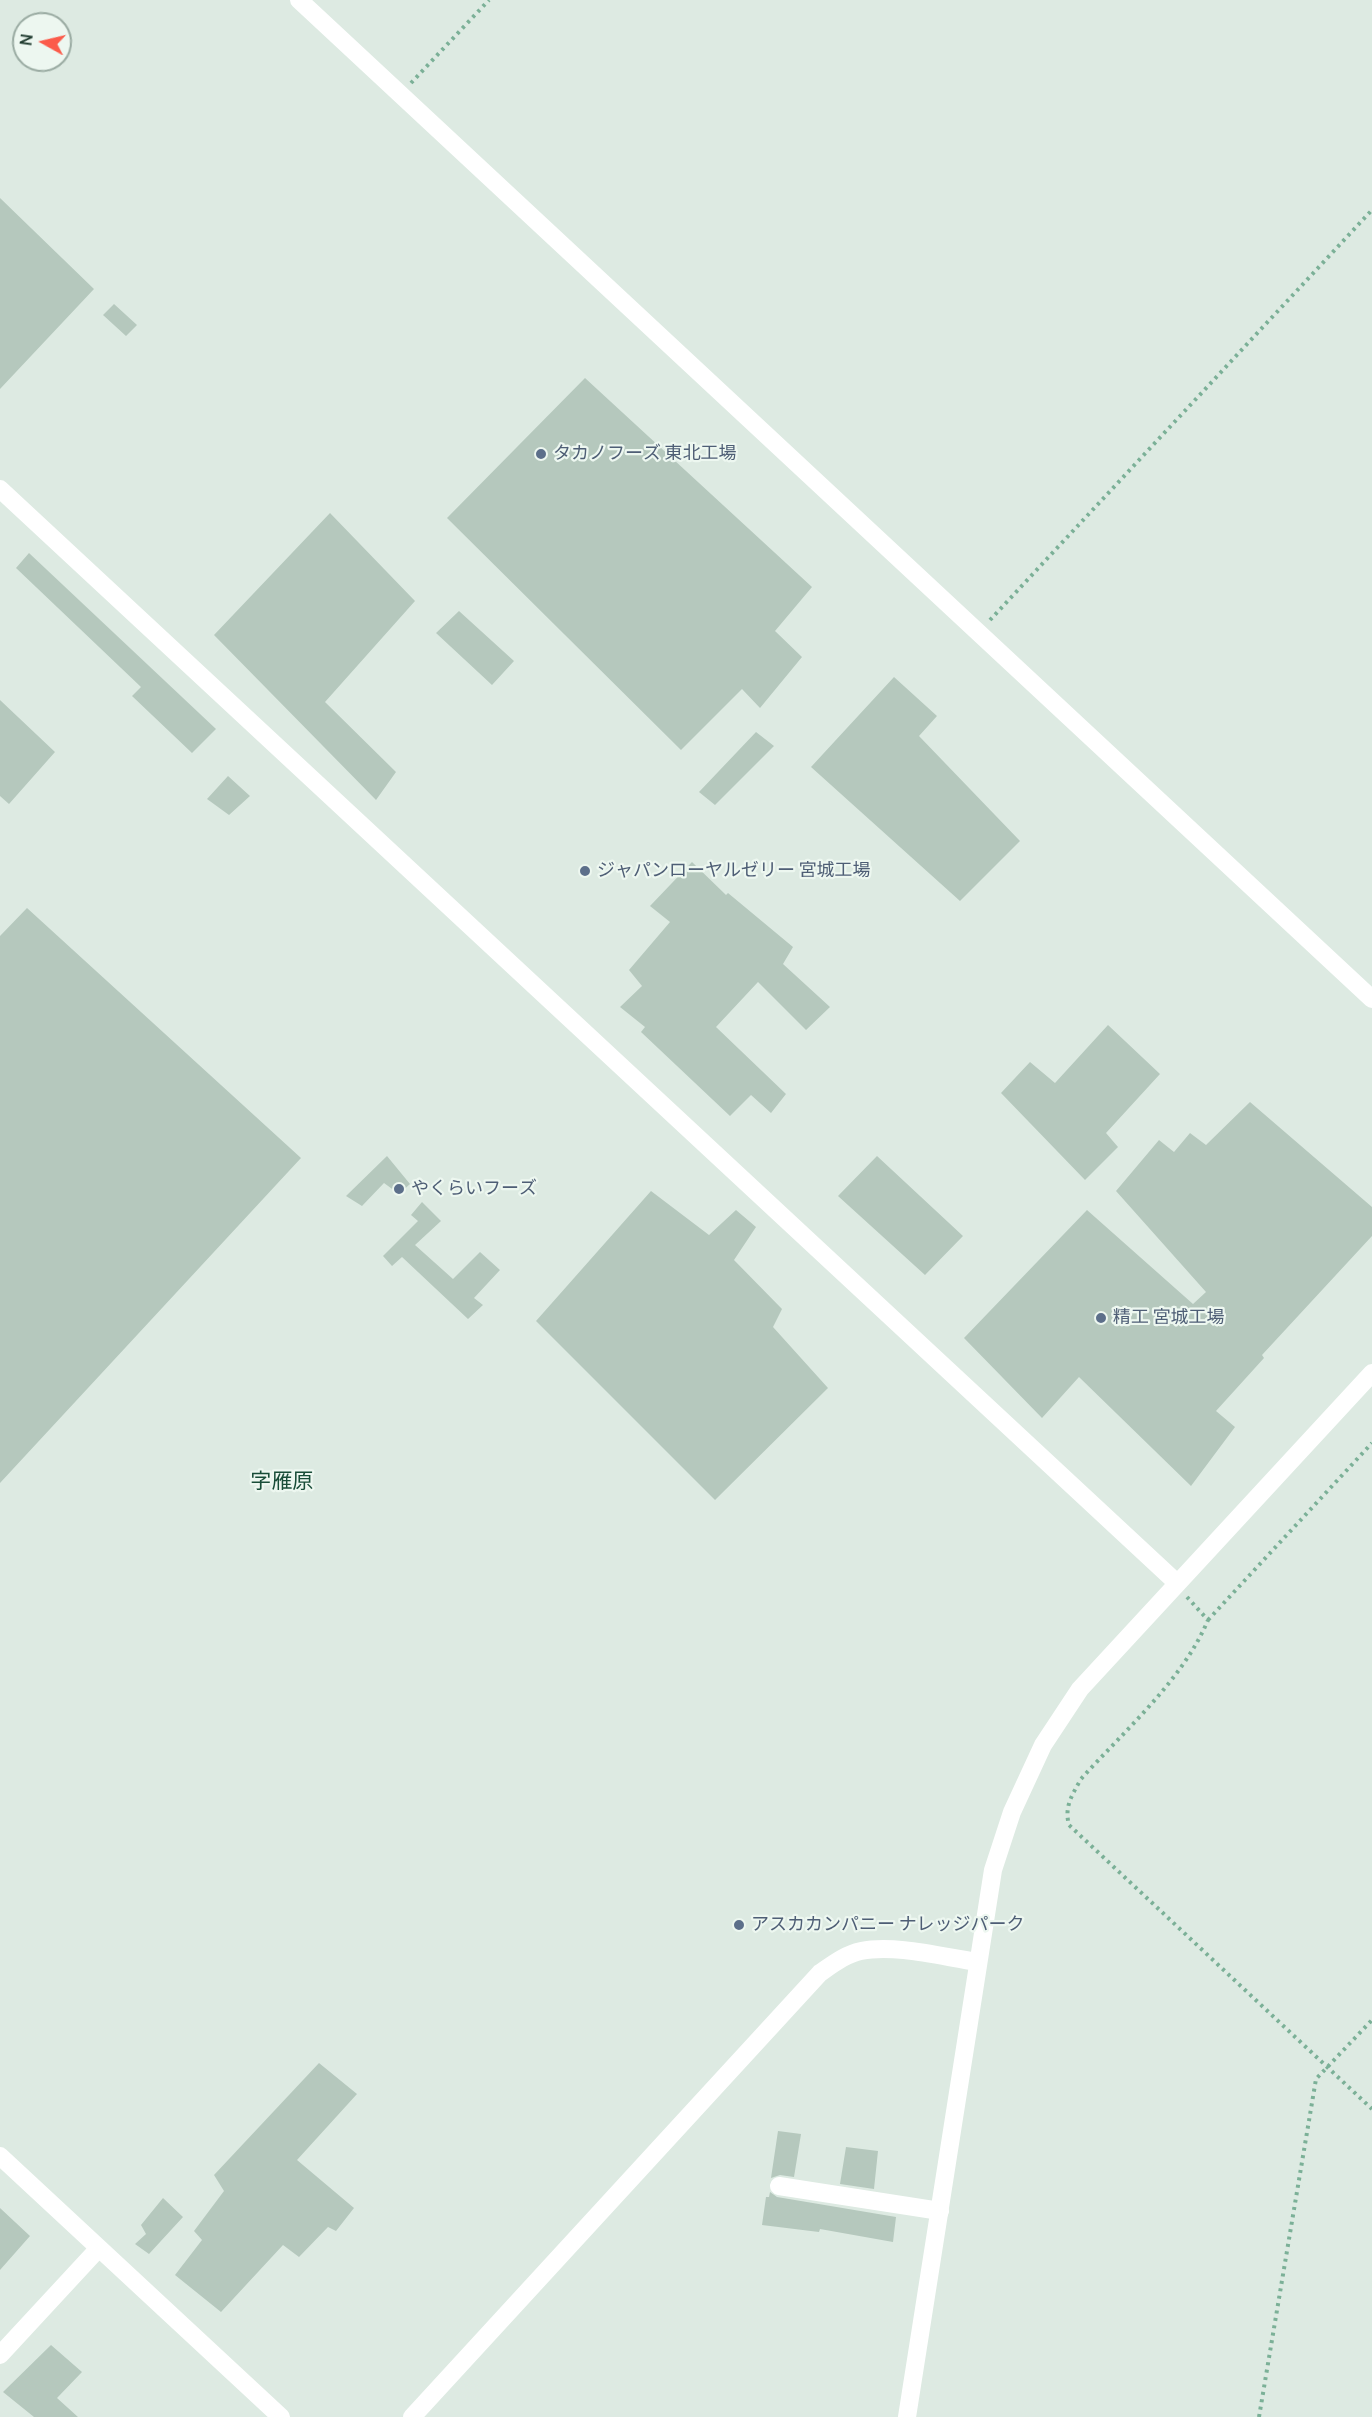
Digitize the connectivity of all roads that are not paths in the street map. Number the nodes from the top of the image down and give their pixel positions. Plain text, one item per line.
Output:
1 (299, 0) edge
2 (0, 489) edge
3 (1372, 999) edge
4 (1372, 1373) edge
5 (1177, 1583) junction
6 (978, 1962) junction
7 (0, 2156) edge
8 (779, 2186) dead end
9 (940, 2211) junction
10 (99, 2248) junction
11 (0, 2355) edge
12 (281, 2417) edge
13 (412, 2417) edge
14 (907, 2417) edge

1 - 3 street
2 - 5 street
4 - 5 street
5 - 6 street
6 - 9 street
6 - 13 street
7 - 10 street
8 - 9 street
9 - 14 street
10 - 11 street
10 - 12 street

